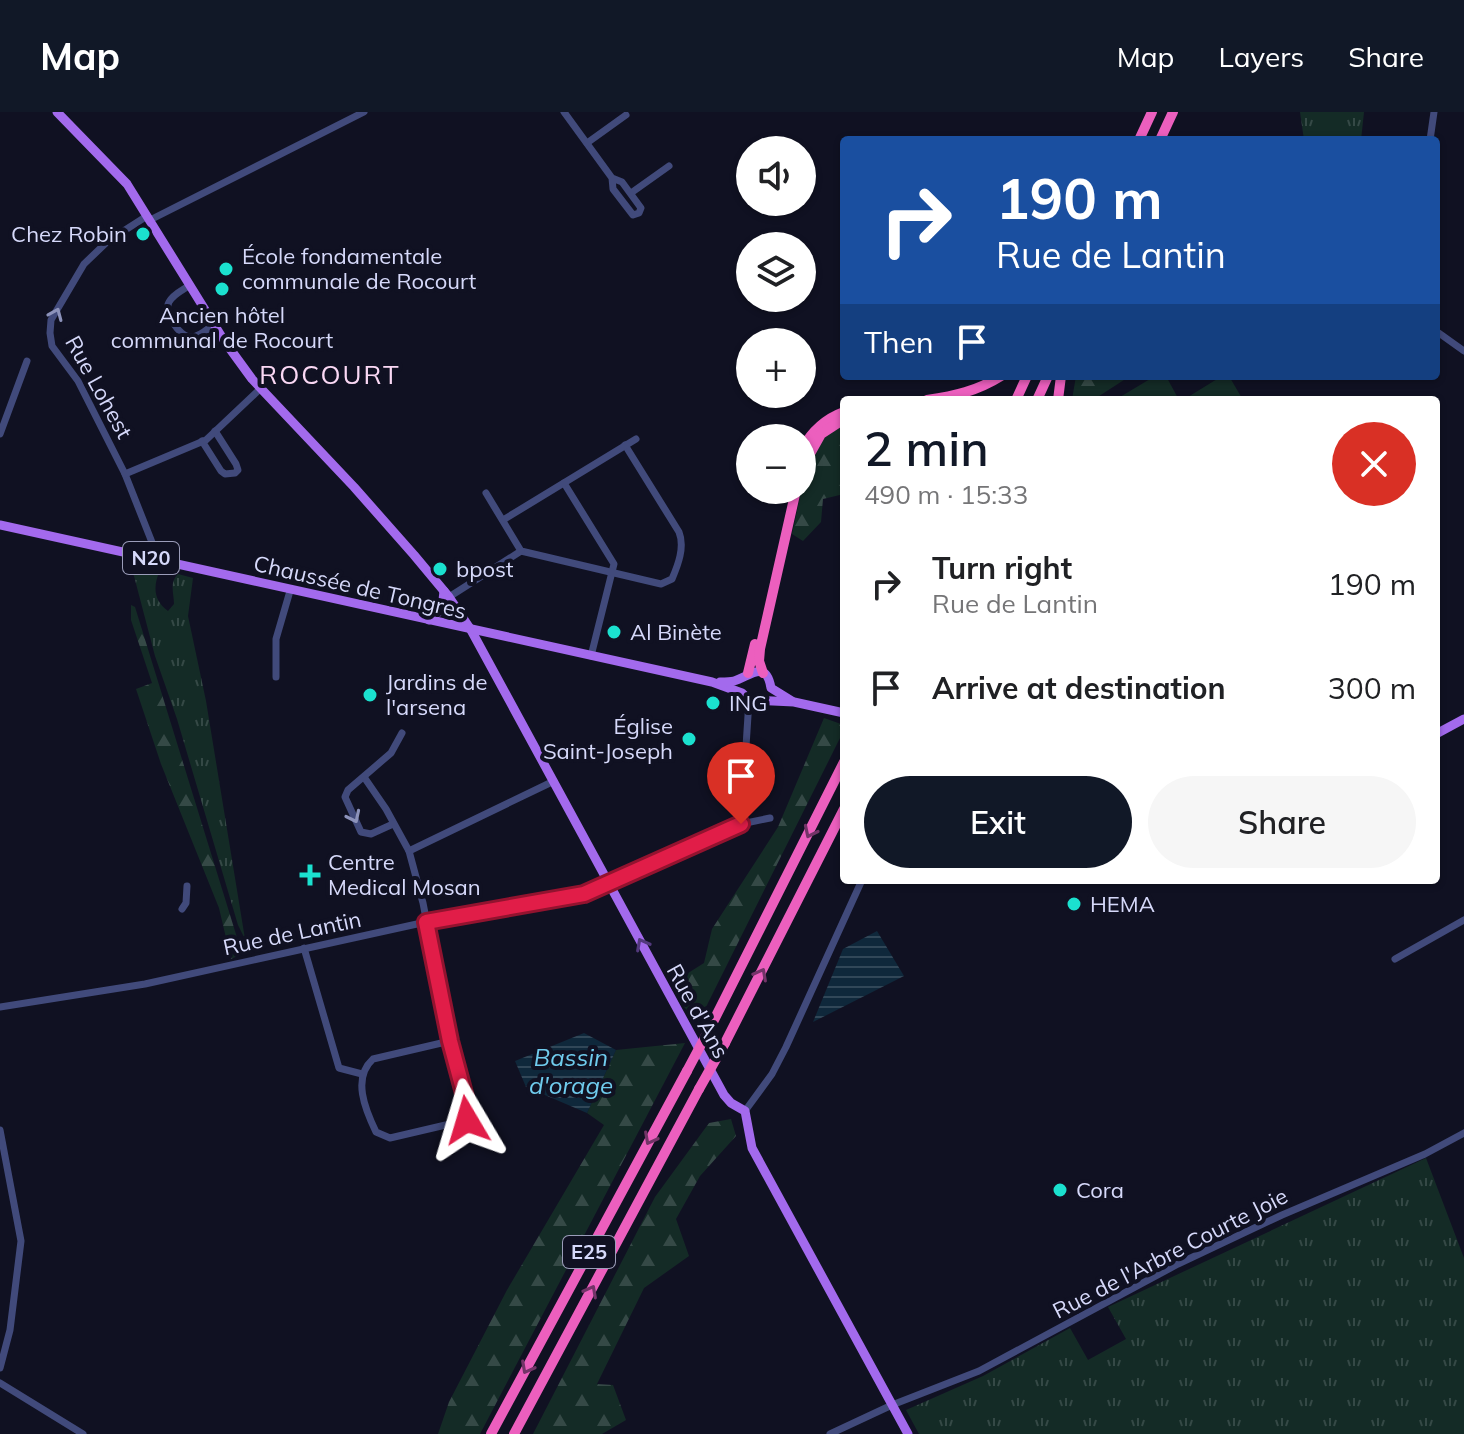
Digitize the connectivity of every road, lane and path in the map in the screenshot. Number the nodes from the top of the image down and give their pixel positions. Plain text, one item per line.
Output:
1 (57, 112) edge
2 (364, 112) edge
3 (564, 112) edge
4 (1152, 112) edge
5 (1173, 112) edge
6 (1434, 112) edge
7 (626, 115) dead end
8 (1141, 136) edge
9 (1162, 136) edge
10 (1431, 136) edge
11 (587, 143) junction
12 (669, 166) dead end
13 (612, 178) junction
14 (631, 193) junction
15 (149, 218) junction
16 (190, 285) junction
17 (214, 324) junction
18 (1440, 334) edge
19 (1464, 351) edge
20 (27, 361) dead end
21 (994, 380) edge
22 (261, 388) junction
23 (958, 396) edge
24 (840, 414) edge
25 (840, 422) edge
26 (816, 429) edge
27 (215, 431) junction
28 (0, 434) edge
29 (636, 439) dead end
30 (202, 441) junction
31 (816, 443) edge
32 (625, 445) junction
33 (125, 474) junction
34 (564, 483) junction
35 (486, 493) dead end
36 (786, 504) edge
37 (793, 504) edge
38 (503, 520) junction
39 (0, 525) edge
40 (521, 551) junction
41 (159, 560) junction
42 (612, 573) junction
43 (290, 591) junction
44 (446, 594) junction
45 (429, 620) junction
46 (471, 630) junction
47 (496, 636) junction
48 (482, 649) junction
49 (591, 656) junction
50 (763, 673) junction
51 (747, 674) junction
52 (276, 677) dead end
53 (712, 682) junction
54 (771, 688) junction
55 (746, 697) junction
56 (764, 699) junction
57 (794, 702) junction
58 (840, 712) edge
59 (1464, 719) edge
60 (1440, 732) edge
61 (402, 733) dead end
62 (840, 770) edge
63 (364, 777) junction
64 (554, 781) junction
65 (840, 817) edge
66 (770, 818) dead end
67 (393, 824) junction
68 (741, 824) junction
69 (409, 851) junction
70 (609, 884) junction
71 (860, 884) edge
72 (187, 886) dead end
73 (182, 909) dead end
74 (1464, 920) edge
75 (426, 922) junction
76 (304, 948) junction
77 (1395, 959) dead end
78 (0, 1007) edge
79 (450, 1041) junction
80 (362, 1074) junction
81 (745, 1111) junction
82 (0, 1130) edge
83 (1464, 1133) edge
84 (0, 1368) edge
85 (0, 1383) edge
86 (892, 1405) junction
87 (83, 1434) edge
88 (491, 1434) edge
89 (514, 1434) edge
90 (830, 1434) edge
91 (908, 1434) edge

1 - 15 main road, Rue d'Ans
2 - 15 street, Rue Lohest
3 - 11 street
4 - 8 highway
5 - 9 highway
6 - 10 street
7 - 11 street
11 - 13 street
12 - 14 street
13 - 14 street
13 - 14 street
15 - 16 main road, Rue d'Ans
33 -> 15 street, Rue Lohest
16 - 17 main road, Rue d'Ans
16 - 17 street
17 - 22 main road, Rue d'Ans
18 - 19 street
20 - 28 street
21 - 23 highway
22 - 27 street
22 - 44 main road, Rue d'Ans
24 - 26 highway
25 - 31 highway
27 - 30 street
27 - 30 street
29 - 32 street
30 - 33 street
32 - 34 street
32 - 42 street
33 - 41 street, Rue Lohest
34 - 38 street
34 - 42 street
35 - 38 street
36 - 51 highway
37 - 50 highway
38 - 40 street
39 - 41 main road, Chaussée de Tongres / N20
40 - 42 street
40 - 44 street
41 - 43 main road, Chaussée de Tongres / N20
42 - 49 street
43 - 45 main road, Chaussée de Tongres / N20
43 - 52 street
44 - 45 main road
44 - 46 main road, Rue d'Ans
45 - 46 main road, Chaussée de Tongres / N20
46 - 47 main road, Chaussée de Tongres / N20
46 - 48 main road, Rue d'Ans
47 - 48 main road
47 - 49 main road, Chaussée de Tongres / N20
48 - 64 main road, Rue d'Ans
49 - 53 main road, Chaussée de Tongres / N20
50 - 51 main road, Chaussée de Tongres / N20
50 - 54 main road
51 - 53 main road, Chaussée de Tongres / N20
51 - 55 main road
53 - 55 main road, Chaussée de Tongres / N20
54 - 56 main road
54 - 57 main road, Chaussée de Tongres / N20
55 - 56 main road, Chaussée de Tongres / N20
55 - 68 street
56 - 57 main road, Chaussée de Tongres / N20
57 - 58 main road, Chaussée de Tongres / N20
59 - 60 main road
61 - 63 street
62 -> 88 highway, E25, bridge
63 - 67 street
63 -> 67 street
64 - 69 street
64 - 70 main road, Rue d'Ans
89 -> 65 highway, E25, bridge
66 - 68 street, Rue de Lantin
67 - 69 street
68 - 70 street, Rue de Lantin
69 - 75 street
70 - 75 street, Rue de Lantin
81 -> 70 main road, Rue d'Ans
71 - 81 street
72 - 73 street
74 - 77 street
75 - 76 street, Rue de Lantin
75 - 79 street
76 - 78 street, Rue de Lantin
76 - 80 street
79 - 80 street
79 - 80 street
81 - 86 main road
82 - 84 street
83 - 86 street, Rue de l'Arbre Courte Joie
85 - 87 street
86 - 90 street, Rue de l'Arbre Courte Joie
86 - 91 main road

